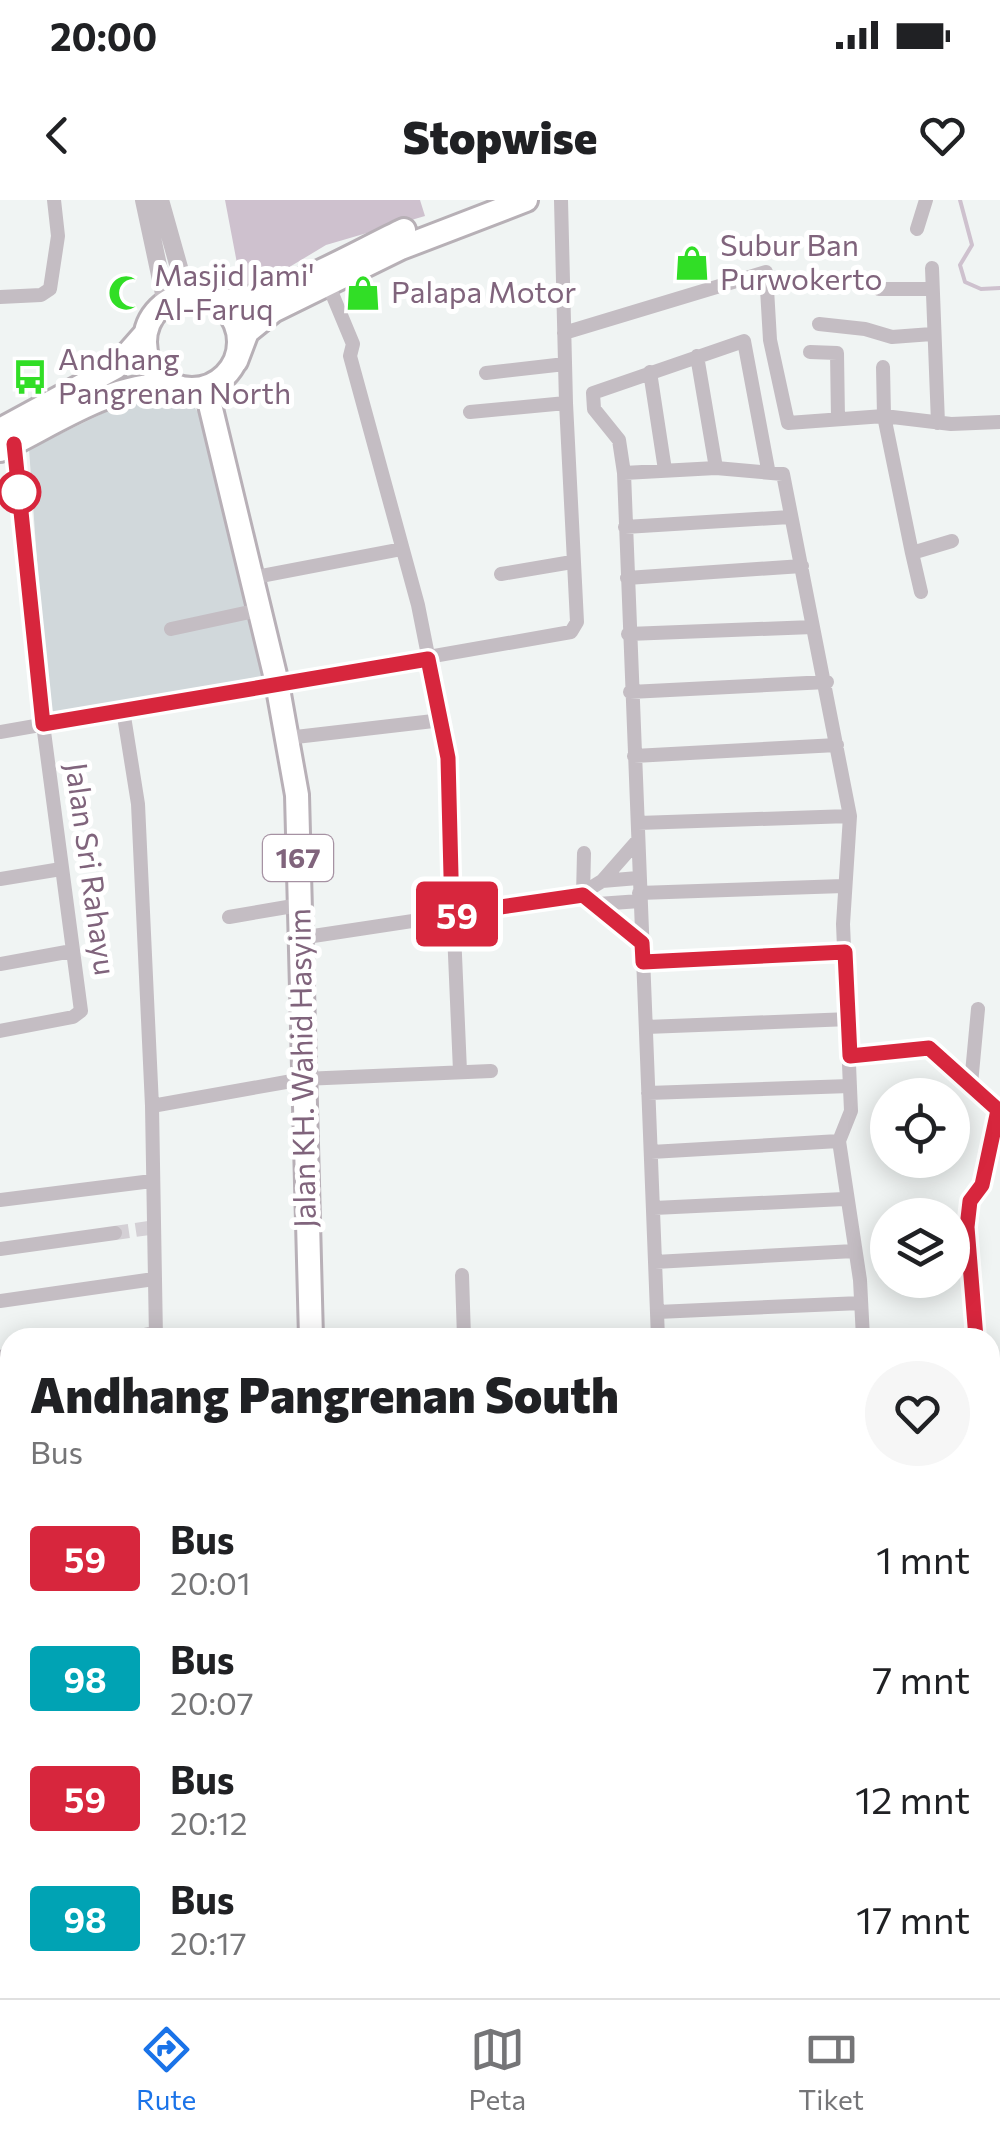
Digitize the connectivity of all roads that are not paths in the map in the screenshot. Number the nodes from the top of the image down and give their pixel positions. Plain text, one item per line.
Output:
1 (54, 200) edge
2 (144, 200) edge
3 (160, 200) edge
4 (480, 200) edge
5 (526, 200) edge
6 (561, 200) edge
7 (926, 200) edge
8 (458, 216) junction
9 (917, 228) dead end
10 (932, 268) dead end
11 (328, 284) junction
12 (879, 289) dead end
13 (932, 289) junction
14 (0, 296) edge
15 (188, 299) junction
16 (819, 324) dead end
17 (145, 334) junction
18 (564, 334) junction
19 (932, 334) junction
20 (810, 352) dead end
21 (697, 356) junction
22 (236, 360) junction
23 (565, 364) junction
24 (882, 366) dead end
25 (650, 372) junction
26 (486, 373) dead end
27 (172, 386) junction
28 (206, 388) junction
29 (566, 404) junction
30 (470, 412) dead end
31 (884, 416) junction
32 (838, 419) junction
33 (1000, 422) edge
34 (938, 423) junction
35 (5, 441) edge
36 (716, 468) junction
37 (768, 469) junction
38 (664, 470) junction
39 (624, 473) junction
40 (790, 517) junction
41 (625, 527) junction
42 (952, 541) dead end
43 (402, 549) junction
44 (912, 552) junction
45 (572, 562) junction
46 (802, 566) junction
47 (501, 574) dead end
48 (251, 578) junction
49 (627, 578) junction
50 (920, 592) dead end
51 (259, 610) junction
52 (814, 626) junction
53 (171, 629) dead end
54 (628, 634) junction
55 (428, 659) junction
56 (827, 682) junction
57 (277, 683) junction
58 (630, 692) junction
59 (123, 710) junction
60 (442, 720) junction
61 (43, 724) junction
62 (0, 732) edge
63 (288, 738) junction
64 (837, 744) junction
65 (634, 756) junction
66 (850, 816) junction
67 (638, 831) junction
68 (584, 853) dead end
69 (61, 869) junction
70 (0, 879) edge
71 (602, 881) junction
72 (844, 886) junction
73 (639, 891) junction
74 (583, 895) junction
75 (598, 904) junction
76 (299, 905) junction
77 (452, 914) junction
78 (229, 918) dead end
79 (300, 938) junction
80 (642, 943) junction
81 (72, 951) junction
82 (845, 952) junction
83 (643, 962) junction
84 (0, 964) edge
85 (978, 1009) dead end
86 (850, 1018) junction
87 (646, 1027) junction
88 (0, 1032) edge
89 (850, 1056) junction
90 (491, 1070) dead end
91 (460, 1071) junction
92 (303, 1079) junction
93 (971, 1084) junction
94 (850, 1086) junction
95 (648, 1094) junction
96 (152, 1106) junction
97 (999, 1111) edge
98 (839, 1141) junction
99 (651, 1152) junction
100 (152, 1181) junction
101 (844, 1199) junction
102 (0, 1200) edge
103 (654, 1208) junction
104 (115, 1232) tunnel mouth
105 (0, 1249) edge
106 (854, 1251) junction
107 (655, 1262) junction
108 (462, 1275) dead end
109 (154, 1279) junction
110 (0, 1302) edge
111 (862, 1302) junction
112 (657, 1312) junction
113 (156, 1328) edge
114 (311, 1328) edge
115 (464, 1328) edge
116 (658, 1328) edge
117 (863, 1328) edge
118 (975, 1328) edge

1 - 14 street
2 - 15 street
3 - 15 street
4 - 8 main road
5 - 8 main road
6 - 18 street
7 - 9 street
8 - 11 main road
8 - 15 main road
10 - 13 street
11 - 22 main road
11 - 43 street
12 - 13 street
13 - 19 street
15 - 17 main road
15 - 22 main road
16 - 19 street
17 - 27 main road
17 - 35 main road
18 - 23 street
18 - 32 street
19 - 34 street
20 - 32 street
21 - 25 street
21 - 36 street
21 - 37 street
22 - 28 main road
23 - 26 street
23 - 29 street
24 - 31 street
25 - 38 street
25 - 39 street
27 - 28 main road
27 - 35 main road
28 - 48 main road, Jalan KH. Wahid Hasyim / 167
29 - 30 street
29 - 45 street
31 - 32 street
31 - 34 street
31 - 44 street
33 - 34 street
35 - 61 street, Jalan Sri Rahayu
36 - 37 street
36 - 38 street
37 - 40 street
38 - 39 street
39 - 41 street
40 - 41 street
40 - 46 street
41 - 49 street
42 - 44 street
43 - 48 street
43 - 55 street
44 - 50 street
45 - 47 street
45 - 55 street
46 - 49 street
46 - 52 street
48 - 51 main road, Jalan KH. Wahid Hasyim / 167
49 - 54 street
51 - 53 street
51 - 57 main road, Jalan KH. Wahid Hasyim / 167
52 - 54 street
52 - 56 street
54 - 58 street
55 - 57 street
55 - 60 street
56 - 58 street
56 - 64 street
57 - 59 street
57 - 63 main road, Jalan KH. Wahid Hasyim / 167
58 - 65 street
59 - 61 street
59 - 96 street
60 - 63 street
60 - 77 street
61 - 62 street
61 - 69 street, Jalan Sri Rahayu
63 - 76 main road, Jalan KH. Wahid Hasyim / 167
64 - 65 street
64 - 66 street
65 - 67 street
66 - 67 street
66 - 72 street
67 - 71 street
67 - 73 street
68 - 74 street
69 - 70 street
69 - 81 street, Jalan Sri Rahayu
71 - 73 street
71 - 74 street
72 - 73 street
72 - 82 street
73 - 75 street
73 - 80 street
74 - 75 street
74 - 77 street
75 - 80 street
76 - 78 street
76 - 79 main road, Jalan KH. Wahid Hasyim / 167
77 - 79 street
77 - 91 street
79 - 92 main road, Jalan KH. Wahid Hasyim / 167
80 - 83 street
81 - 84 street
81 - 88 street, Jalan Sri Rahayu
82 - 83 street
82 - 86 street
83 - 87 street
85 - 93 street
86 - 87 street
86 - 89 street
87 - 95 street
89 - 93 street
89 - 94 street
90 - 91 street
91 - 92 street
92 - 96 street
92 - 114 main road, Jalan KH. Wahid Hasyim / 167
93 - 97 street
94 - 95 street
94 - 98 street
95 - 99 street
96 - 100 street
97 - 118 street
98 - 99 street
98 - 101 street
99 - 103 street
100 - 102 street
100 - 109 street
101 - 103 street
101 - 106 street
103 - 107 street
104 - 105 street
106 - 107 street
106 - 111 street
107 - 112 street
108 - 115 street
109 - 110 street
109 - 113 street
111 - 112 street
111 - 117 street
112 - 116 street

